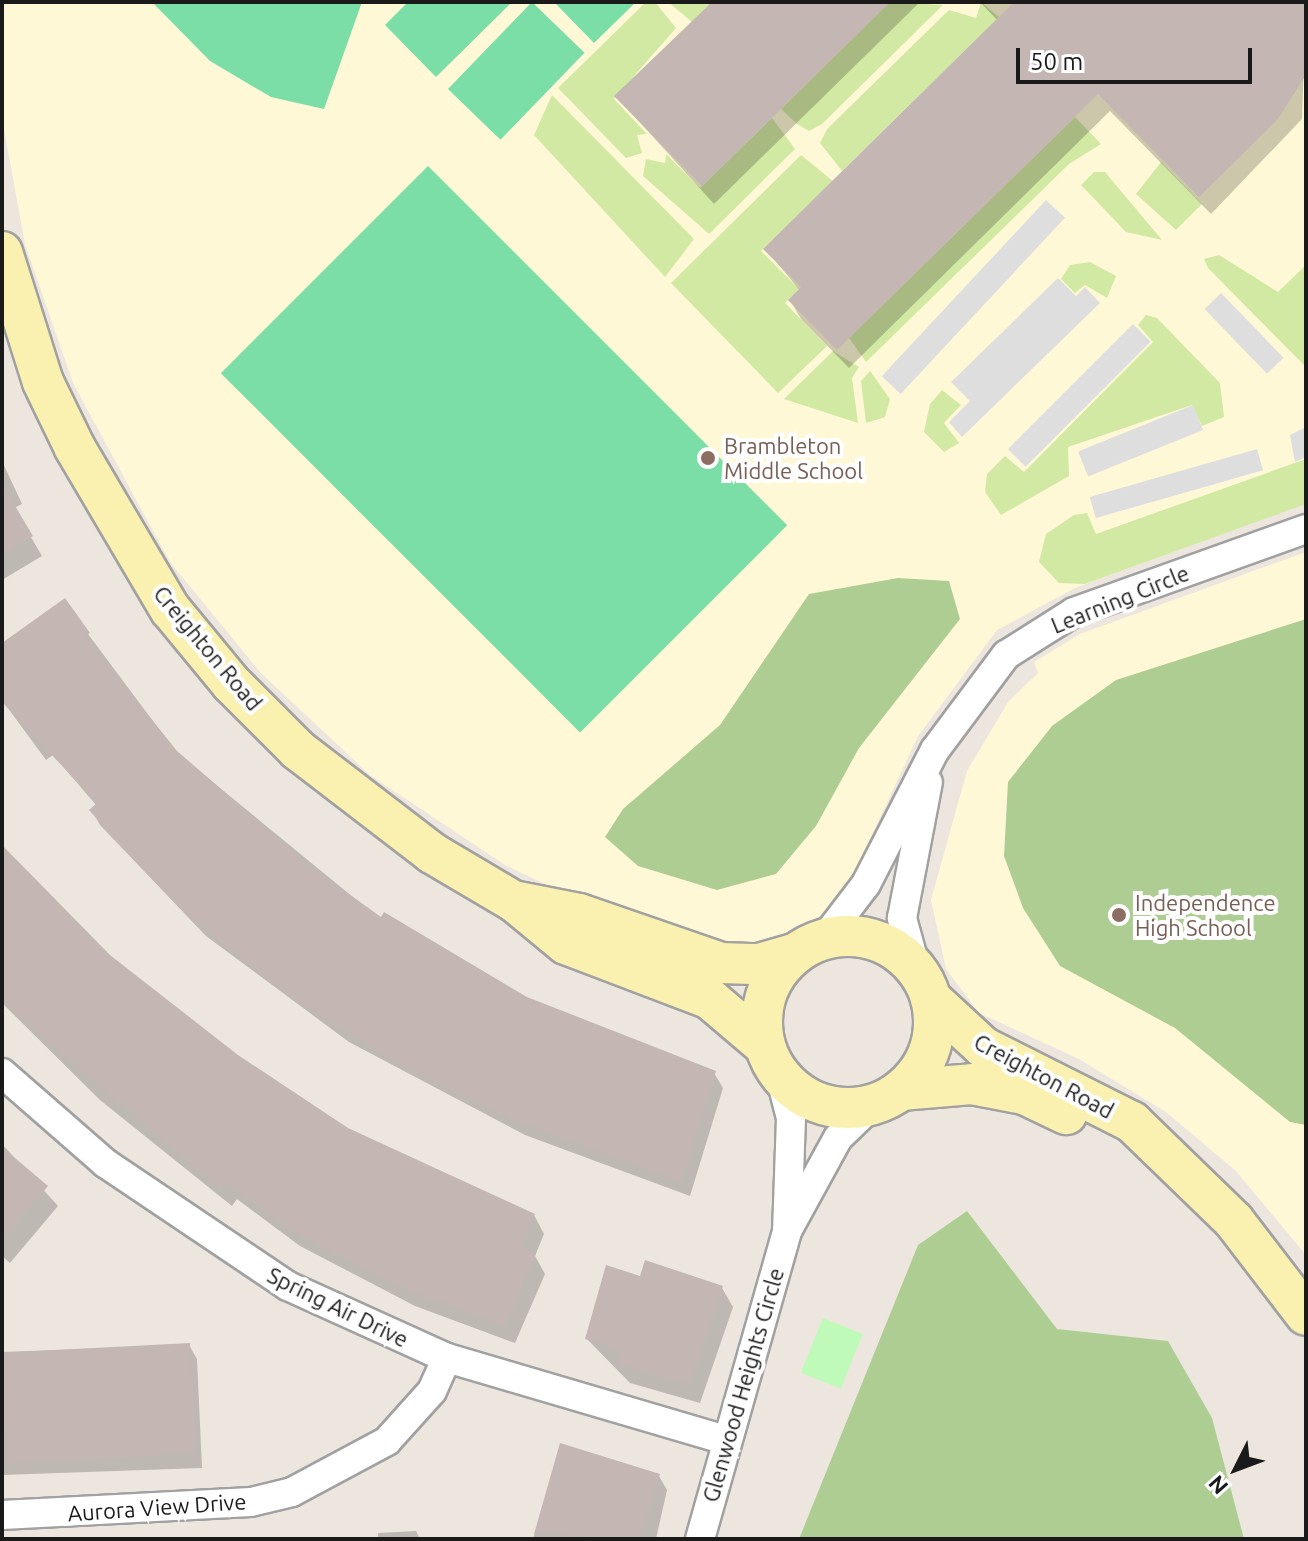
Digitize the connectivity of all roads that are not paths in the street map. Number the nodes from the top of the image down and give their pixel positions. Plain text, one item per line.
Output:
1 (2, 252) edge
2 (8, 302) edge
3 (1306, 529) edge
4 (935, 750) junction
5 (515, 902) junction
6 (810, 946) junction
7 (924, 984) junction
8 (772, 1060) junction
9 (2, 1073) edge
10 (886, 1098) junction
11 (1157, 1153) junction
12 (787, 1231) junction
13 (1306, 1315) edge
14 (447, 1358) junction
15 (726, 1440) junction
16 (2, 1515) edge
17 (700, 1539) edge

1 - 2 street, Creighton Road
2 - 5 street, Creighton Road
3 - 4 street, Learning Circle
4 - 6 street, Learning Circle
4 - 7 street, Learning Circle
5 - 6 street, Creighton Road
5 - 8 street, Creighton Road
6 - 7 street, Creighton Road
6 - 8 street
7 - 10 street
7 - 11 street, Creighton Road
8 - 10 street, Creighton Road
8 - 12 street, Glenwood Heights Circle
9 - 14 street, Spring Air Drive
10 - 11 street, Creighton Road
10 - 12 street, Glenwood Heights Circle
11 - 13 street, Creighton Road
12 - 15 street, Glenwood Heights Circle
14 - 15 street, Spring Air Drive
14 - 16 street, Aurora View Drive
15 - 17 street, Glenwood Heights Circle

